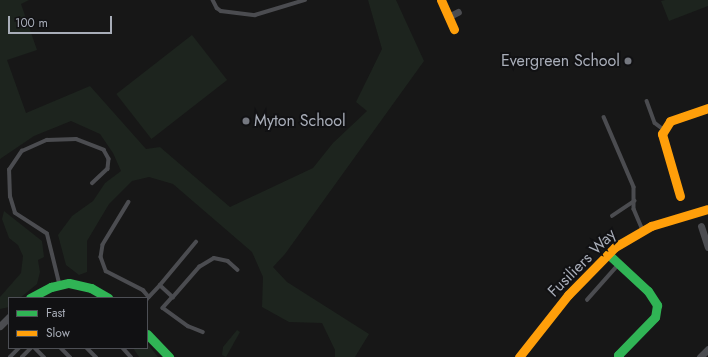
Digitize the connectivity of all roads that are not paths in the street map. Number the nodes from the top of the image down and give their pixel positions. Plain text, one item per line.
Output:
1 (213, 0) edge
2 (305, 0) edge
3 (441, 0) edge
4 (458, 12) dead end
5 (448, 17) junction
6 (454, 29) dead end
7 (647, 101) dead end
8 (708, 108) edge
9 (604, 117) dead end
10 (664, 130) junction
11 (93, 183) dead end
12 (680, 196) dead end
13 (634, 201) junction
14 (129, 202) dead end
15 (708, 209) edge
16 (612, 216) dead end
17 (701, 226) dead end
18 (643, 230) junction
19 (196, 242) dead end
20 (708, 247) edge
21 (608, 254) junction
22 (619, 264) junction
23 (238, 270) dead end
24 (60, 285) junction
25 (160, 285) junction
26 (32, 297) edge
27 (106, 297) edge
28 (147, 297) edge
29 (172, 297) junction
30 (148, 299) edge
31 (587, 300) dead end
32 (8, 318) edge
33 (0, 325) edge
34 (203, 332) dead end
35 (148, 335) edge
36 (708, 348) edge
37 (18, 349) edge
38 (30, 349) edge
39 (36, 349) edge
40 (62, 349) edge
41 (88, 349) edge
42 (124, 349) edge
43 (10, 357) edge
44 (22, 357) edge
45 (44, 357) edge
46 (70, 357) edge
47 (96, 357) edge
48 (131, 357) edge
49 (169, 357) edge
50 (519, 357) edge
51 (619, 357) edge
52 (700, 357) edge

1 - 2 lane
3 - 5 street
4 - 5 street
5 - 6 street
7 - 10 lane
8 - 10 street
9 - 13 lane
10 - 12 street
11 - 24 lane
13 - 16 lane
13 - 18 lane
14 - 28 lane
15 - 18 street, Fusiliers Way
17 - 20 street
18 - 21 street, Fusiliers Way
19 - 25 lane
21 - 22 street
21 - 50 street, Fusiliers Way
22 - 31 lane
22 - 51 street
23 - 29 lane
24 - 26 street
24 - 27 street
25 - 29 lane
25 - 30 lane
29 - 34 lane
32 - 33 street
35 - 49 street
36 - 52 street
37 - 43 lane
38 - 44 lane
39 - 45 lane
40 - 46 lane
41 - 47 lane
42 - 48 lane

